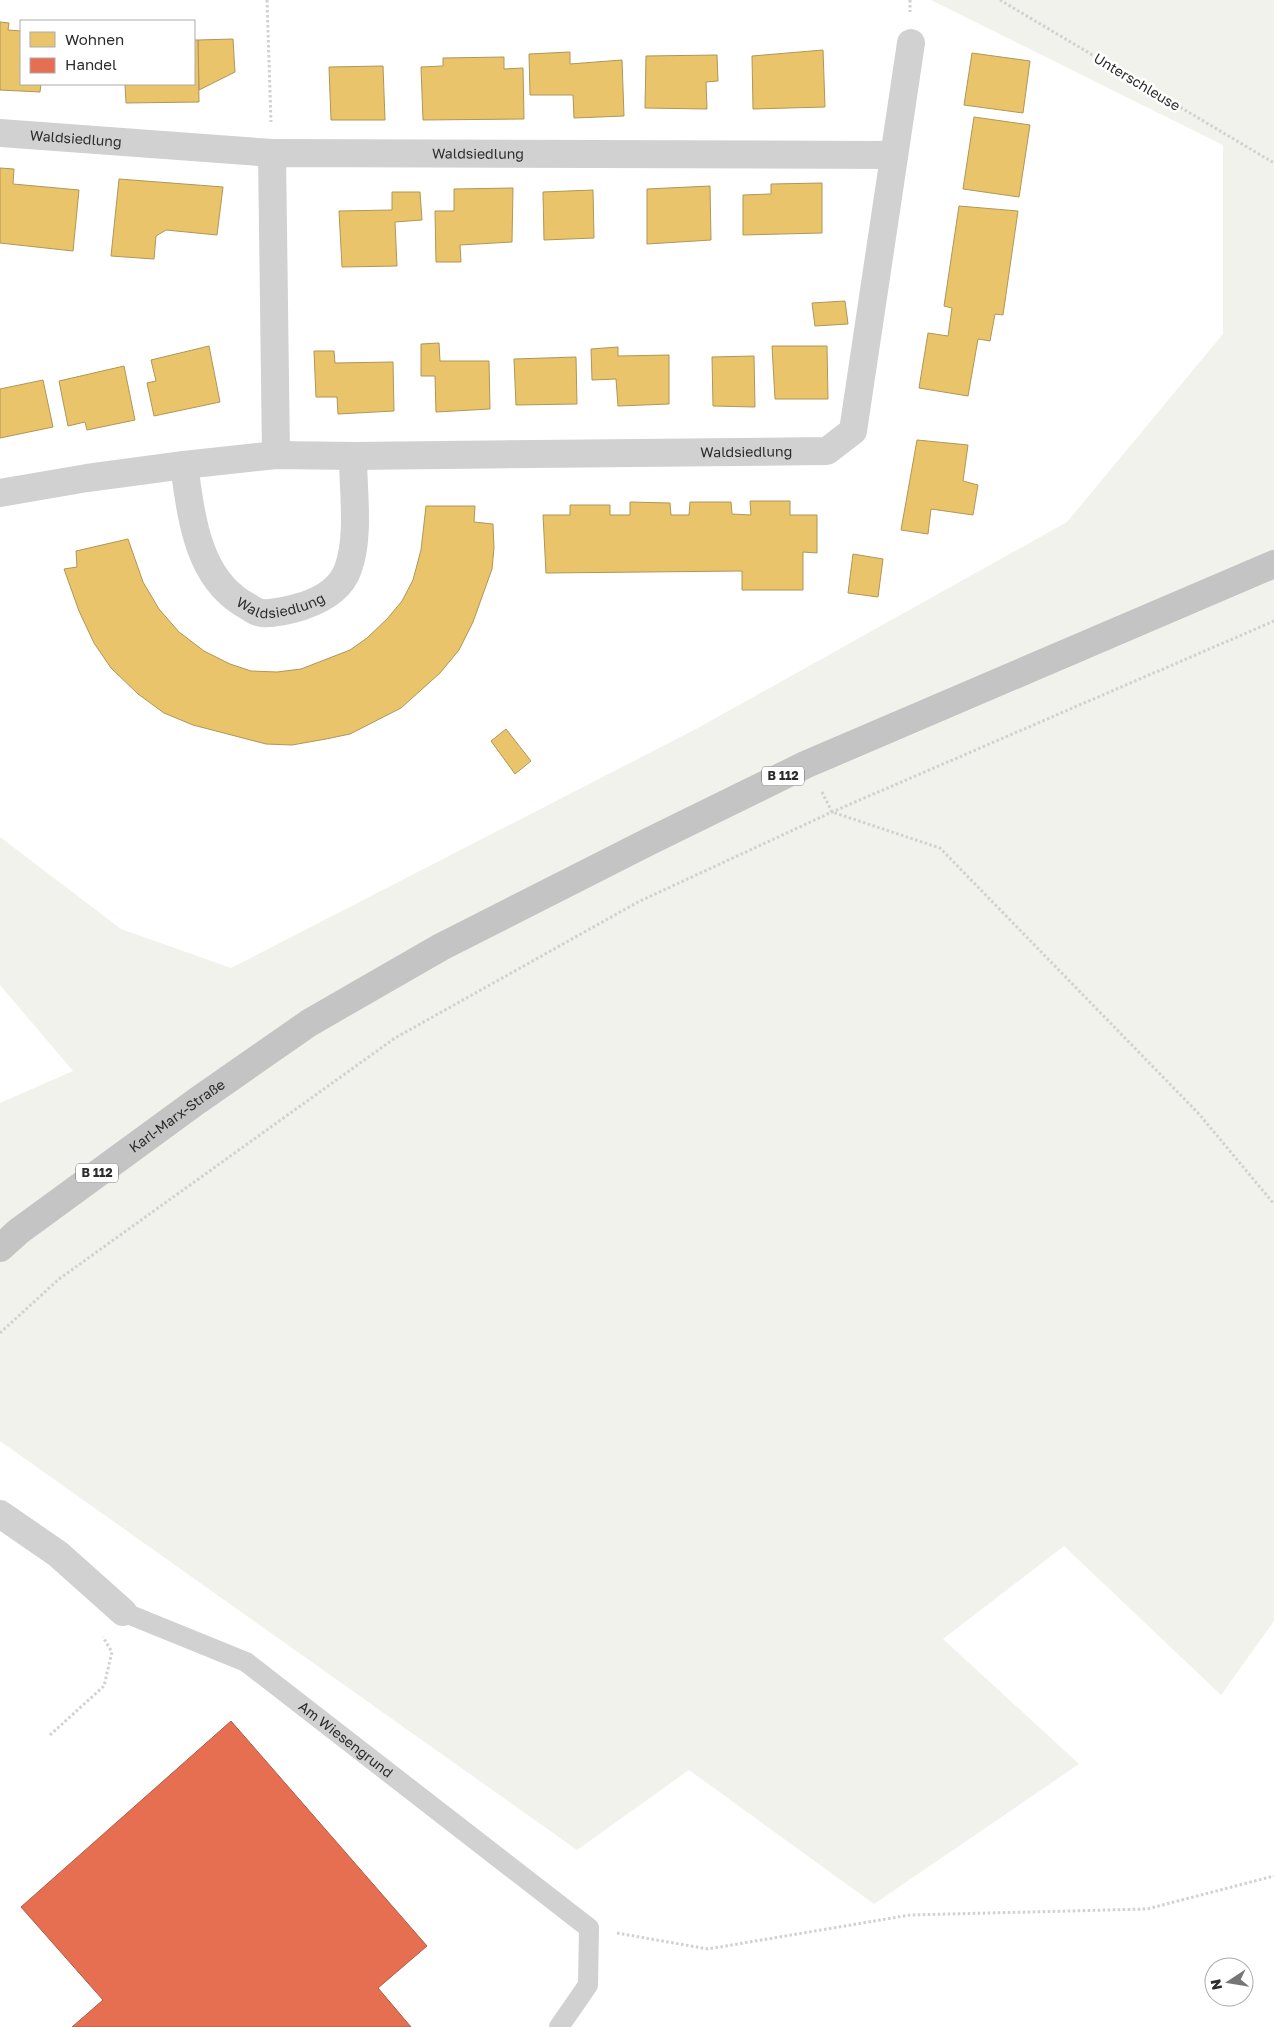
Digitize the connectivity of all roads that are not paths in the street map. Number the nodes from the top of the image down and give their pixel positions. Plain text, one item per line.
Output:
1 (911, 43) dead end
2 (0, 133) edge
3 (272, 153) junction
4 (894, 154) junction
5 (276, 455) junction
6 (353, 456) junction
7 (184, 465) junction
8 (0, 494) edge
9 (1274, 564) edge
10 (0, 1248) edge
11 (0, 1514) edge
12 (123, 1612) joint
13 (559, 2027) edge

1 - 4 street, Waldsiedlung
2 - 3 street, Waldsiedlung
3 - 4 street, Waldsiedlung
3 - 5 street
4 - 6 street, Waldsiedlung
5 - 6 street, Waldsiedlung
5 - 7 street, Waldsiedlung
6 - 7 street, Waldsiedlung
7 - 8 street, Waldsiedlung
9 - 10 main road, Karl-Marx-Straße / B 112
11 - 12 street, Am Wiesengrund
12 - 13 lane, Am Wiesengrund

